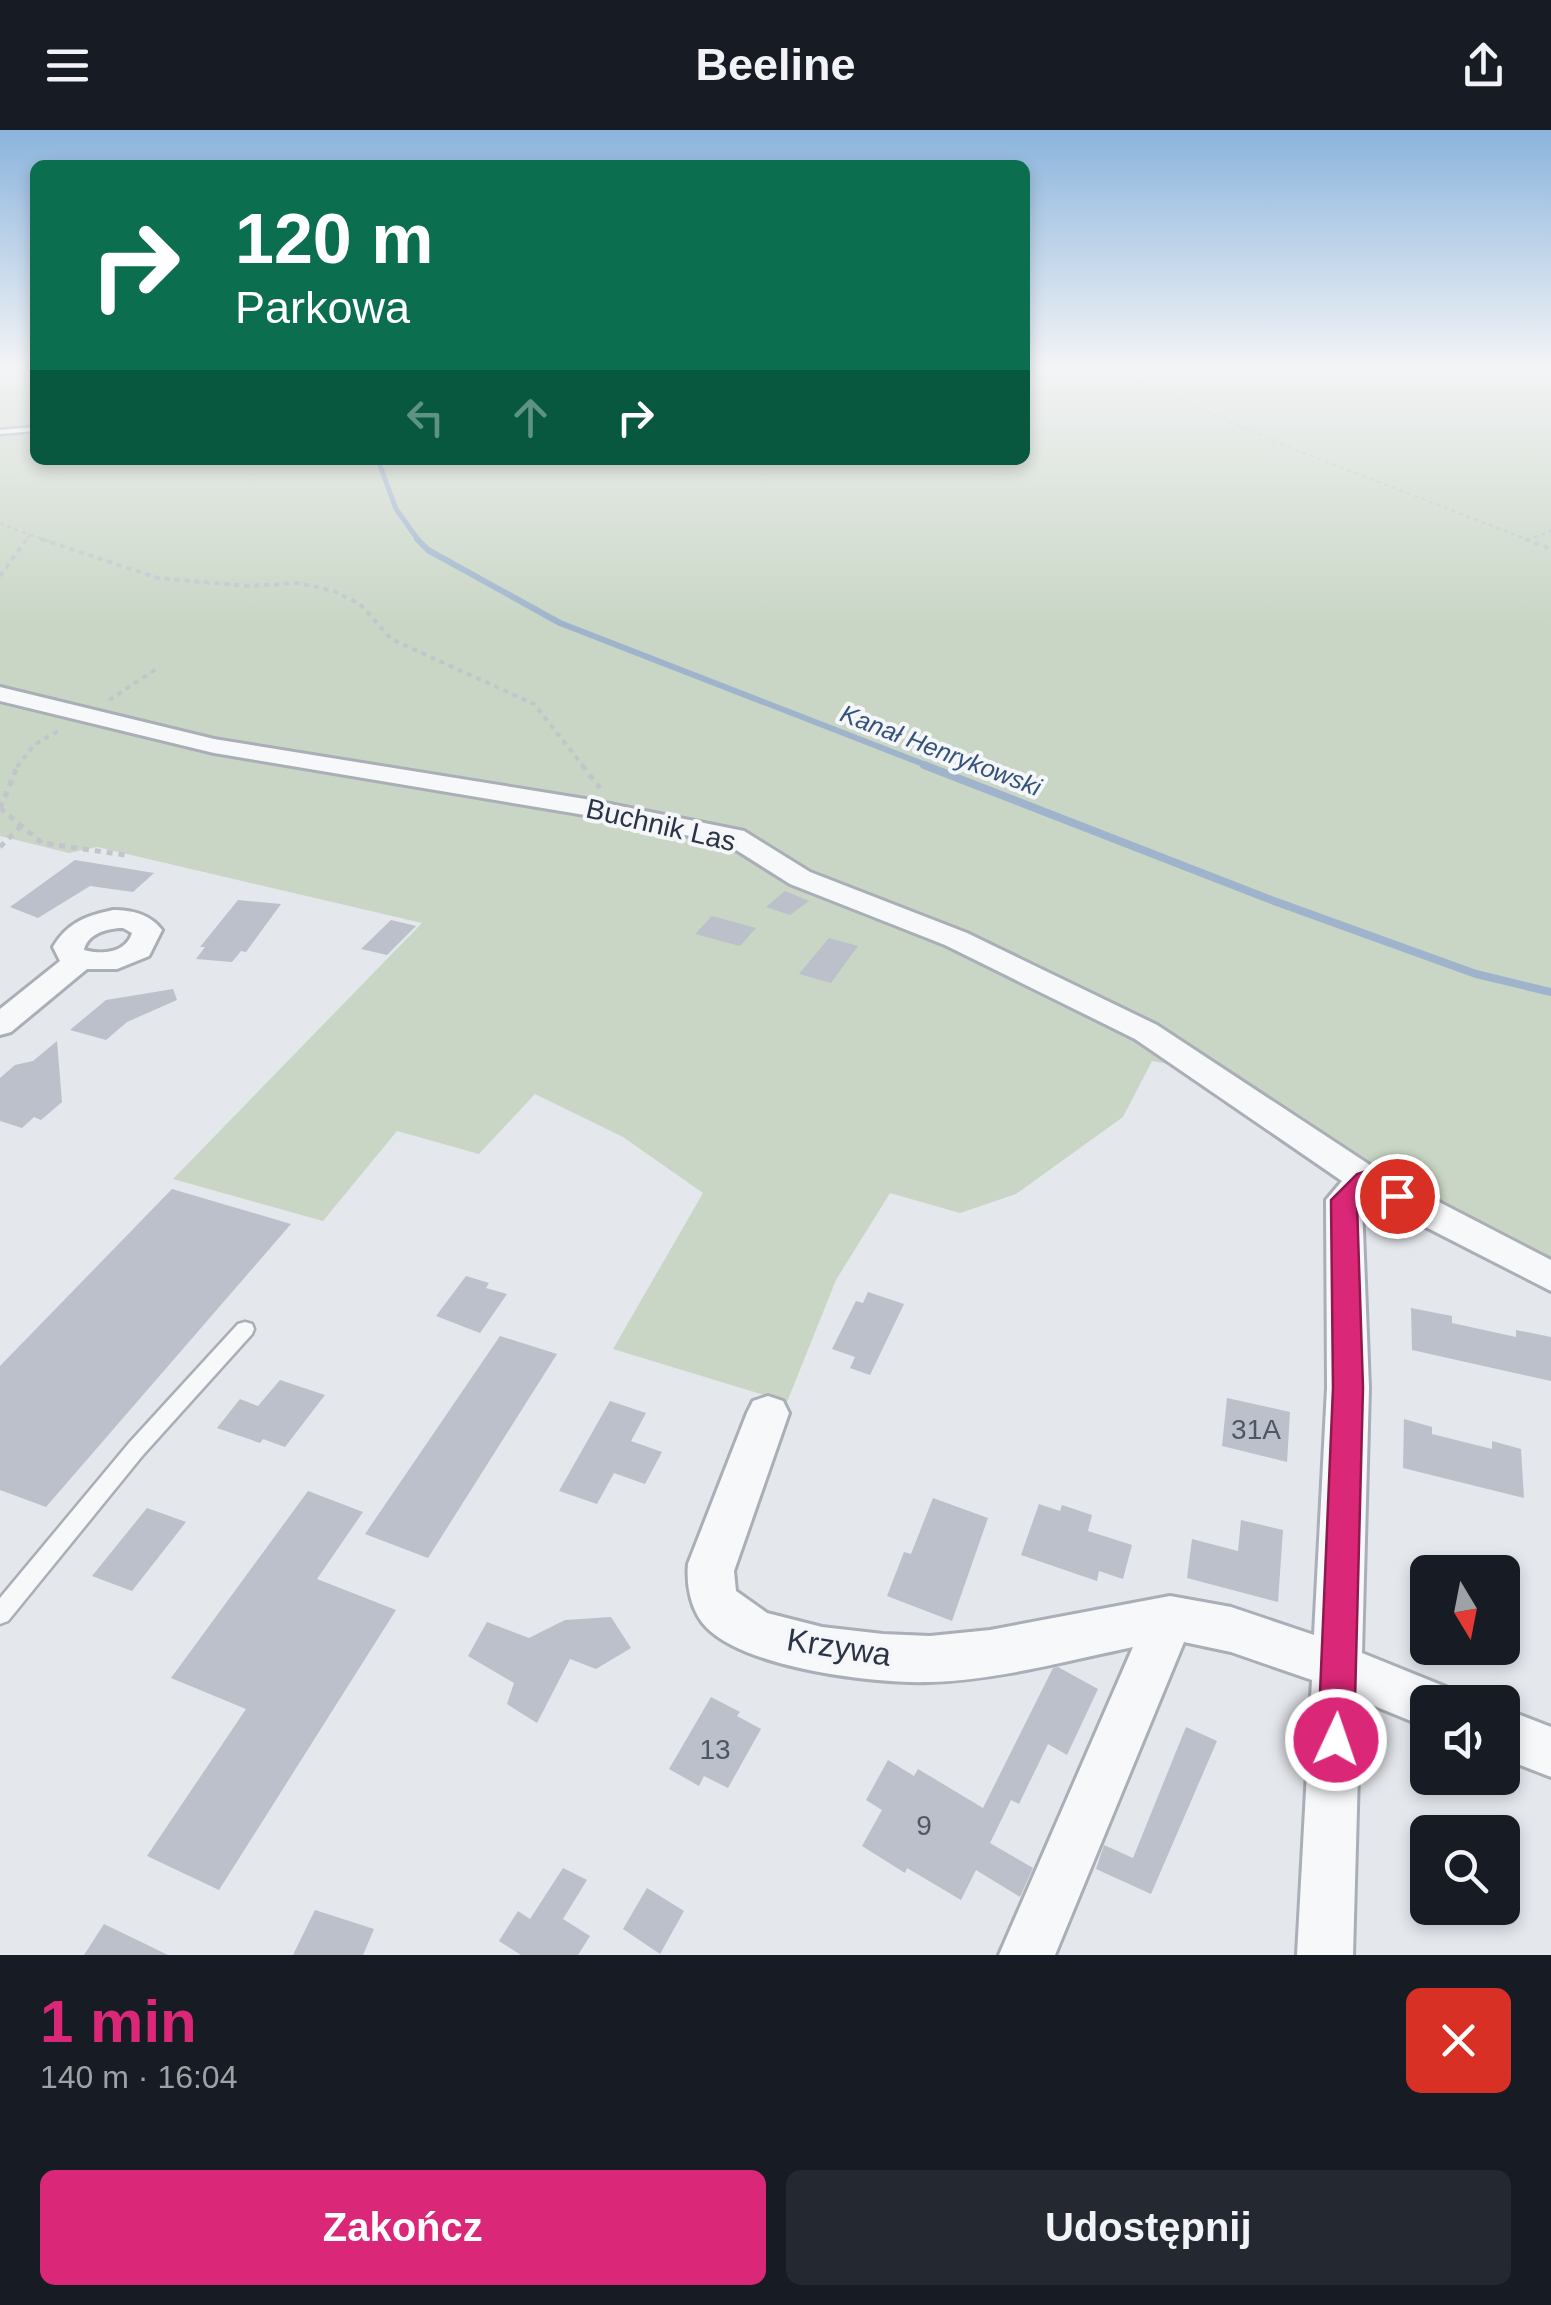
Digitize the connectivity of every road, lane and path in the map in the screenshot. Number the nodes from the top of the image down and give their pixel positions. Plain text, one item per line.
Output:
1 (1302, 452) edge
2 (0, 523) edge
3 (1551, 531) edge
4 (30, 535) junction
5 (1526, 540) junction
6 (1551, 549) edge
7 (0, 576) edge
8 (158, 668) dead end
9 (0, 694) edge
10 (90, 717) junction
11 (608, 798) dead end
12 (0, 808) edge
13 (22, 824) junction
14 (0, 847) edge
15 (125, 855) dead end
16 (80, 960) dead end
17 (0, 1025) edge
18 (1366, 1180) junction
19 (1551, 1277) edge
20 (245, 1329) dead end
21 (768, 1413) dead end
22 (0, 1614) edge
23 (1170, 1618) junction
24 (1339, 1669) junction
25 (1410, 1697) edge
26 (1520, 1740) edge
27 (1551, 1752) edge
28 (1027, 1955) edge
29 (1325, 1955) edge

1 - 5 path
2 - 4 path
3 - 5 path
4 - 7 path
4 - 11 path
5 - 6 path
8 - 10 path
9 - 10 street, Buchnik Las
10 - 12 path
10 - 18 street, Buchnik Las
12 - 13 path
13 - 14 path
13 - 15 path
16 - 17 street
18 - 19 street, Buchnik Las
18 - 24 street
20 - 22 lane
21 - 23 street, Krzywa
23 - 24 street, Krzywa
23 - 28 street
24 - 25 street, Krzywa
24 - 29 street
26 - 27 street

